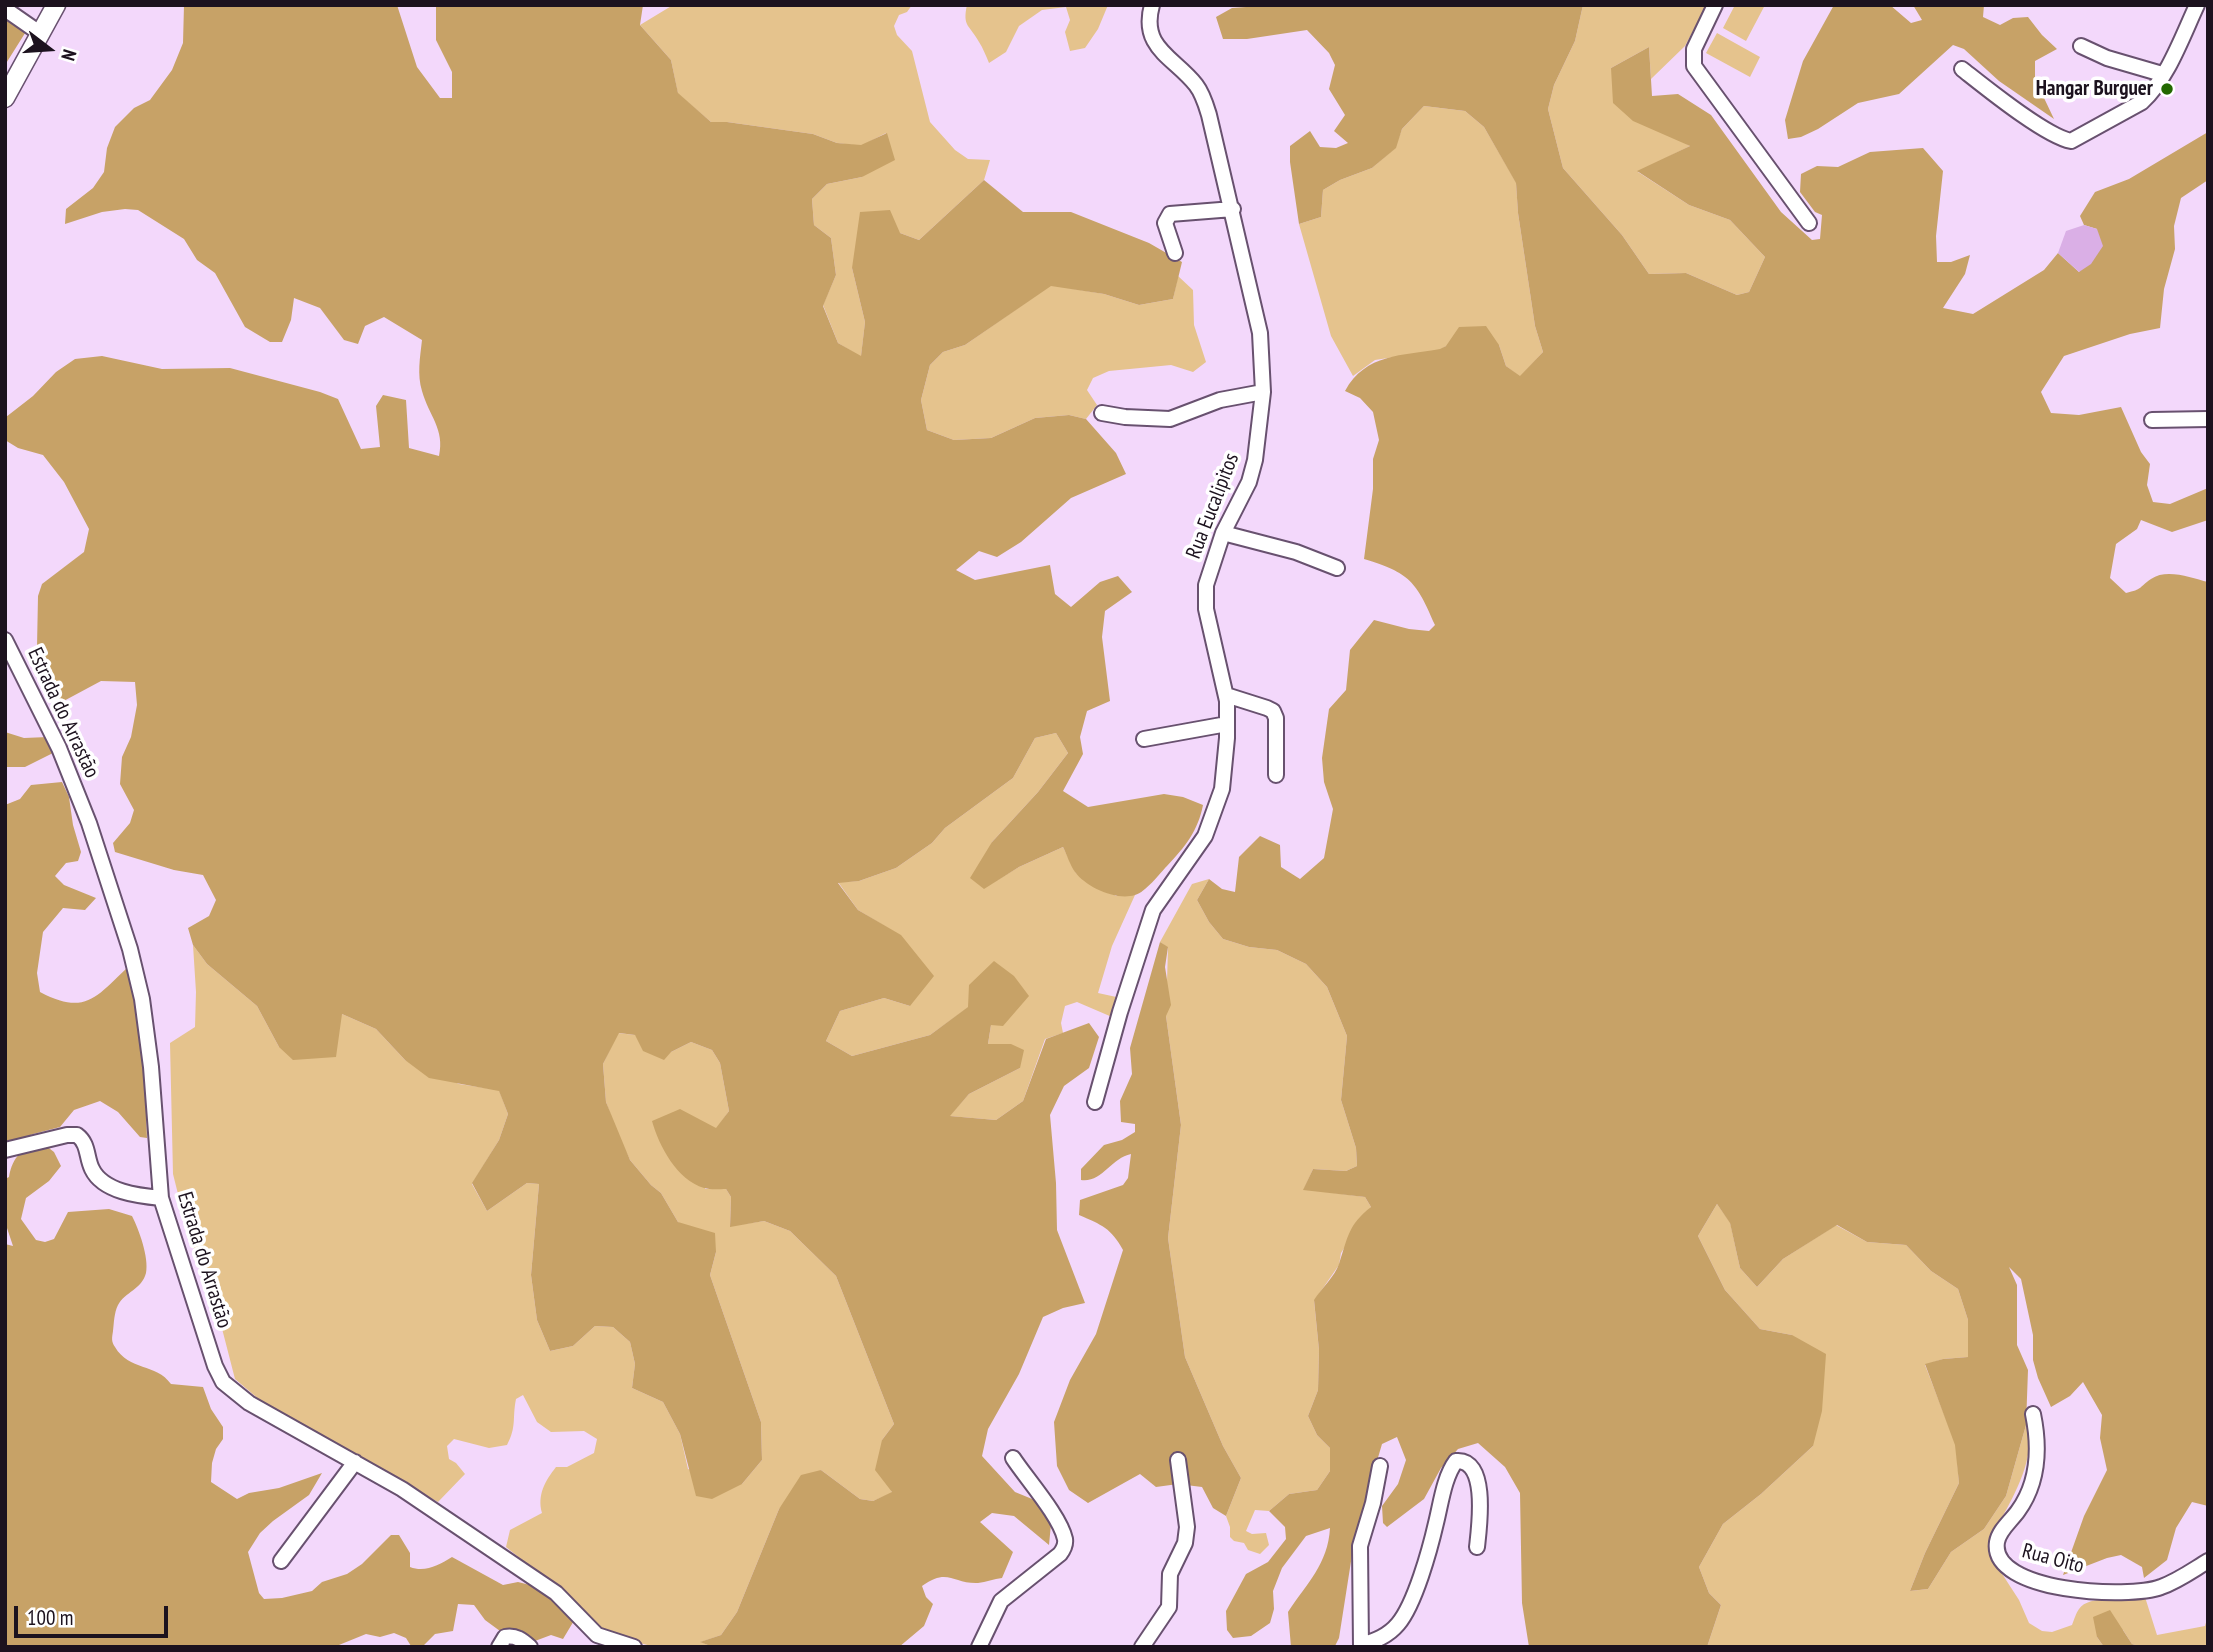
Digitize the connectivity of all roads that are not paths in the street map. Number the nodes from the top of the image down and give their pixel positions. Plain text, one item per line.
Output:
1 (56, 5) edge
2 (1152, 5) edge
3 (1715, 5) edge
4 (2197, 5) edge
5 (5, 9) edge
6 (41, 34) junction
7 (2081, 46) dead end
8 (1962, 69) dead end
9 (2162, 74) junction
10 (5, 98) edge
11 (1233, 209) junction
12 (1809, 223) dead end
13 (1175, 253) dead end
14 (1263, 392) junction
15 (1102, 413) dead end
16 (2208, 419) edge
17 (2152, 420) dead end
18 (1223, 533) junction
19 (1337, 568) dead end
20 (5, 640) edge
21 (1226, 695) junction
22 (1227, 724) junction
23 (1144, 739) dead end
24 (1276, 775) dead end
25 (1095, 1102) dead end
26 (5, 1150) edge
27 (161, 1198) junction
28 (2033, 1414) dead end
29 (1013, 1458) dead end
30 (1178, 1460) dead end
31 (355, 1462) junction
32 (1380, 1466) dead end
33 (1477, 1547) dead end
34 (2208, 1560) edge
35 (281, 1561) dead end
36 (598, 1641) edge
37 (1361, 1646) edge
38 (499, 1647) edge
39 (530, 1647) edge
40 (634, 1647) edge
41 (979, 1647) edge
42 (1143, 1647) edge

1 - 6 main road
2 - 11 street, Rua Eucalipitos
3 - 12 street
4 - 9 street
5 - 6 street
6 - 10 main road
7 - 9 street
8 - 9 street
11 - 13 street
11 - 14 street, Rua Eucalipitos
14 - 15 street
14 - 18 street, Rua Eucalipitos
16 - 17 street
18 - 19 street
18 - 21 street, Rua Eucalipitos
20 - 27 street, Estrada do Arrastão
21 - 22 street, Rua Eucalipitos
21 - 24 street
22 - 23 street
22 - 25 street, Rua Eucalipitos
26 - 27 street
27 - 31 street, Estrada do Arrastão
28 - 34 street, Rua Oito
29 - 41 street
30 - 42 street
31 - 35 street
31 - 36 street, Estrada do Arrastão
32 - 37 street
33 - 37 street
36 - 40 street, Estrada do Arrastão
38 - 39 street

